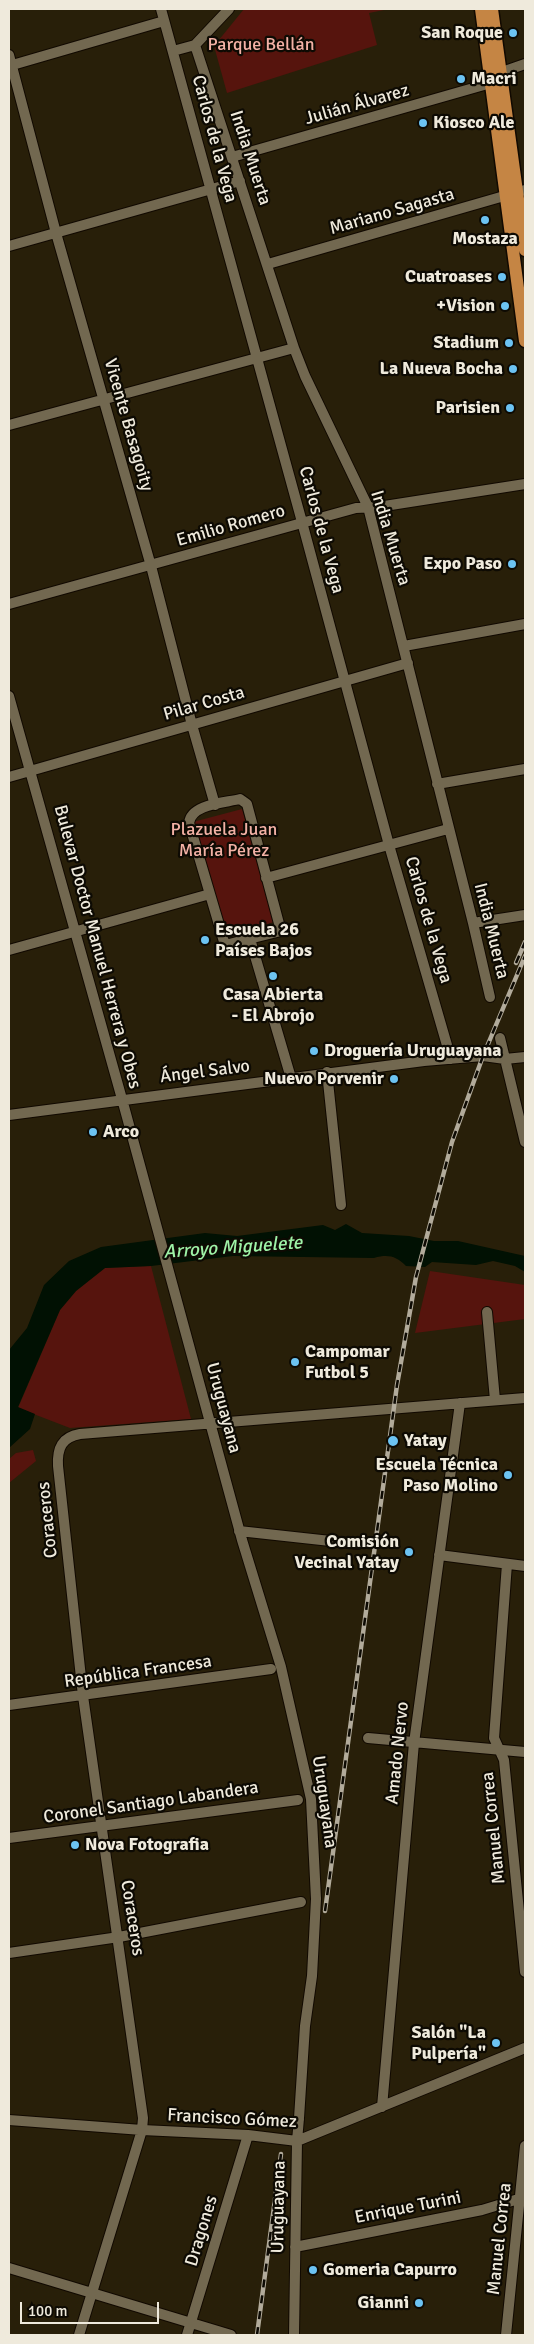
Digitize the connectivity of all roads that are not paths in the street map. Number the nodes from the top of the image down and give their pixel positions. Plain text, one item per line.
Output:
1 (161, 9) edge
2 (229, 9) edge
3 (481, 9) edge
4 (492, 9) edge
5 (164, 21) junction
6 (195, 45) junction
7 (173, 51) junction
8 (10, 62) edge
9 (525, 64) edge
10 (502, 72) junction
11 (491, 84) junction
12 (232, 157) junction
13 (240, 181) junction
14 (211, 189) junction
15 (516, 193) edge
16 (56, 233) junction
17 (9, 246) edge
18 (525, 250) edge
19 (268, 264) junction
20 (525, 341) edge
21 (294, 348) junction
22 (257, 358) junction
23 (103, 399) junction
24 (9, 425) edge
25 (525, 484) edge
26 (368, 507) junction
27 (302, 522) junction
28 (151, 566) junction
29 (9, 604) edge
30 (525, 624) edge
31 (404, 646) junction
32 (408, 663) junction
33 (345, 681) junction
34 (9, 696) edge
35 (192, 725) junction
36 (525, 769) edge
37 (32, 771) junction
38 (9, 777) edge
39 (437, 784) junction
40 (215, 805) junction
41 (448, 828) junction
42 (388, 845) junction
43 (266, 878) junction
44 (210, 894) junction
45 (525, 915) edge
46 (474, 923) junction
47 (76, 931) junction
48 (250, 939) junction
49 (9, 950) edge
50 (490, 998) dead end
51 (500, 1038) dead end
52 (525, 1058) edge
53 (451, 1059) junction
54 (505, 1059) junction
55 (327, 1072) junction
56 (291, 1078) junction
57 (122, 1099) junction
58 (9, 1112) edge
59 (525, 1142) edge
60 (341, 1206) dead end
61 (174, 1289) joint
62 (487, 1312) dead end
63 (525, 1398) edge
64 (495, 1400) junction
65 (460, 1404) junction
66 (211, 1424) junction
67 (240, 1536) junction
68 (358, 1544) dead end
69 (439, 1555) junction
70 (507, 1564) junction
71 (525, 1566) edge
72 (271, 1669) dead end
73 (84, 1696) junction
74 (9, 1706) edge
75 (368, 1738) dead end
76 (414, 1744) junction
77 (500, 1750) junction
78 (525, 1752) edge
79 (298, 1800) dead end
80 (101, 1826) junction
81 (9, 1838) edge
82 (301, 1902) dead end
83 (118, 1937) junction
84 (9, 1953) edge
85 (525, 1972) edge
86 (525, 2048) edge
87 (382, 2107) junction
88 (9, 2120) edge
89 (142, 2130) junction
90 (248, 2135) junction
91 (297, 2142) junction
92 (525, 2146) edge
93 (523, 2198) edge
94 (295, 2247) junction
95 (9, 2268) edge
96 (93, 2293) junction
97 (190, 2323) junction
98 (79, 2335) edge
99 (186, 2335) edge
100 (231, 2335) edge
101 (294, 2335) edge
102 (506, 2335) edge

1 - 5 street, Carlos de la Vega
2 - 6 street
3 - 11 main road
4 - 10 main road
5 - 7 street, Carlos de la Vega
5 - 8 street
6 - 7 street
6 - 12 street, India Muerta
7 - 14 street, Carlos de la Vega
8 - 16 street, Vicente Basagoity
9 - 10 street
10 - 15 main road
11 - 12 street, Julián Álvarez
11 - 15 main road
12 - 13 street, India Muerta
13 - 14 street
13 - 19 street, India Muerta
14 - 16 street
14 - 22 street, Carlos de la Vega
15 - 18 main road
15 - 19 street, Mariano Sagasta
15 - 20 main road
16 - 17 street
16 - 23 street, Vicente Basagoity
19 - 21 street, India Muerta
21 - 22 street
21 - 26 street, India Muerta
22 - 23 street
22 - 27 street, Carlos de la Vega
23 - 24 street
23 - 28 street, Vicente Basagoity
25 - 26 street, Emilio Romero
26 - 27 street, Emilio Romero
26 - 31 street, India Muerta
27 - 28 street, Emilio Romero
27 - 33 street, Carlos de la Vega
28 - 29 street, Emilio Romero
28 - 35 street, Vicente Basagoity
30 - 31 street
31 - 32 street, India Muerta
32 - 33 street, Pilar Costa
32 - 39 street, India Muerta
33 - 35 street, Pilar Costa
33 - 42 street, Carlos de la Vega
34 - 37 street, Bulevar Doctor Manuel Herrera y Obes
35 - 37 street, Pilar Costa
35 - 40 street, Vicente Basagoity
36 - 39 street
37 - 38 street, Pilar Costa
37 - 47 street, Bulevar Doctor Manuel Herrera y Obes
39 - 41 street, India Muerta
40 - 43 street
40 - 44 street
41 - 42 street
41 - 46 street, India Muerta
42 - 43 street
42 - 53 street, Carlos de la Vega
43 - 48 street
44 - 47 street
44 - 48 street
45 - 46 street
46 - 50 street, India Muerta
47 - 49 street
47 - 57 street, Bulevar Doctor Manuel Herrera y Obes
48 - 56 street
51 - 54 street
52 - 54 street, Ángel Salvo
53 - 54 street, Ángel Salvo
53 - 55 street, Ángel Salvo
54 - 59 street
55 - 56 street, Ángel Salvo
55 - 60 street
56 - 57 street, Ángel Salvo
57 - 58 street, Ángel Salvo
57 - 61 street, Bulevar Doctor Manuel Herrera y Obes
61 - 66 street, Uruguayana
62 - 64 street
63 - 64 street
64 - 65 street
65 - 66 street
65 - 69 street, Amado Nervo
66 - 67 street, Uruguayana
66 - 73 street, Coraceros
67 - 68 street
67 - 91 street, Uruguayana, bridge
69 - 70 street
69 - 76 street, Amado Nervo
70 - 71 street
70 - 77 street, Manuel Correa
72 - 73 street, República Francesa
73 - 74 street, República Francesa
73 - 80 street, Coraceros
75 - 76 street
76 - 77 street
76 - 87 street, Amado Nervo
77 - 78 street
77 - 85 street, Manuel Correa
79 - 80 street, Coronel Santiago Labandera
80 - 81 street, Coronel Santiago Labandera
80 - 83 street, Coraceros
82 - 83 street
83 - 84 street
83 - 89 street, Coraceros
86 - 87 street, Francisco Gómez
87 - 91 street, Francisco Gómez
88 - 89 street, Francisco Gómez
89 - 90 street, Francisco Gómez
89 - 96 street, Coraceros
90 - 91 street, Francisco Gómez
90 - 97 street, Dragones
91 - 94 street, Uruguayana
92 - 93 street, Manuel Correa
93 - 94 street, Enrique Turini
93 - 102 street, Manuel Correa
94 - 101 street, Uruguayana
95 - 96 street
96 - 97 street
96 - 98 street, Coraceros
97 - 99 street, Dragones
97 - 100 street

